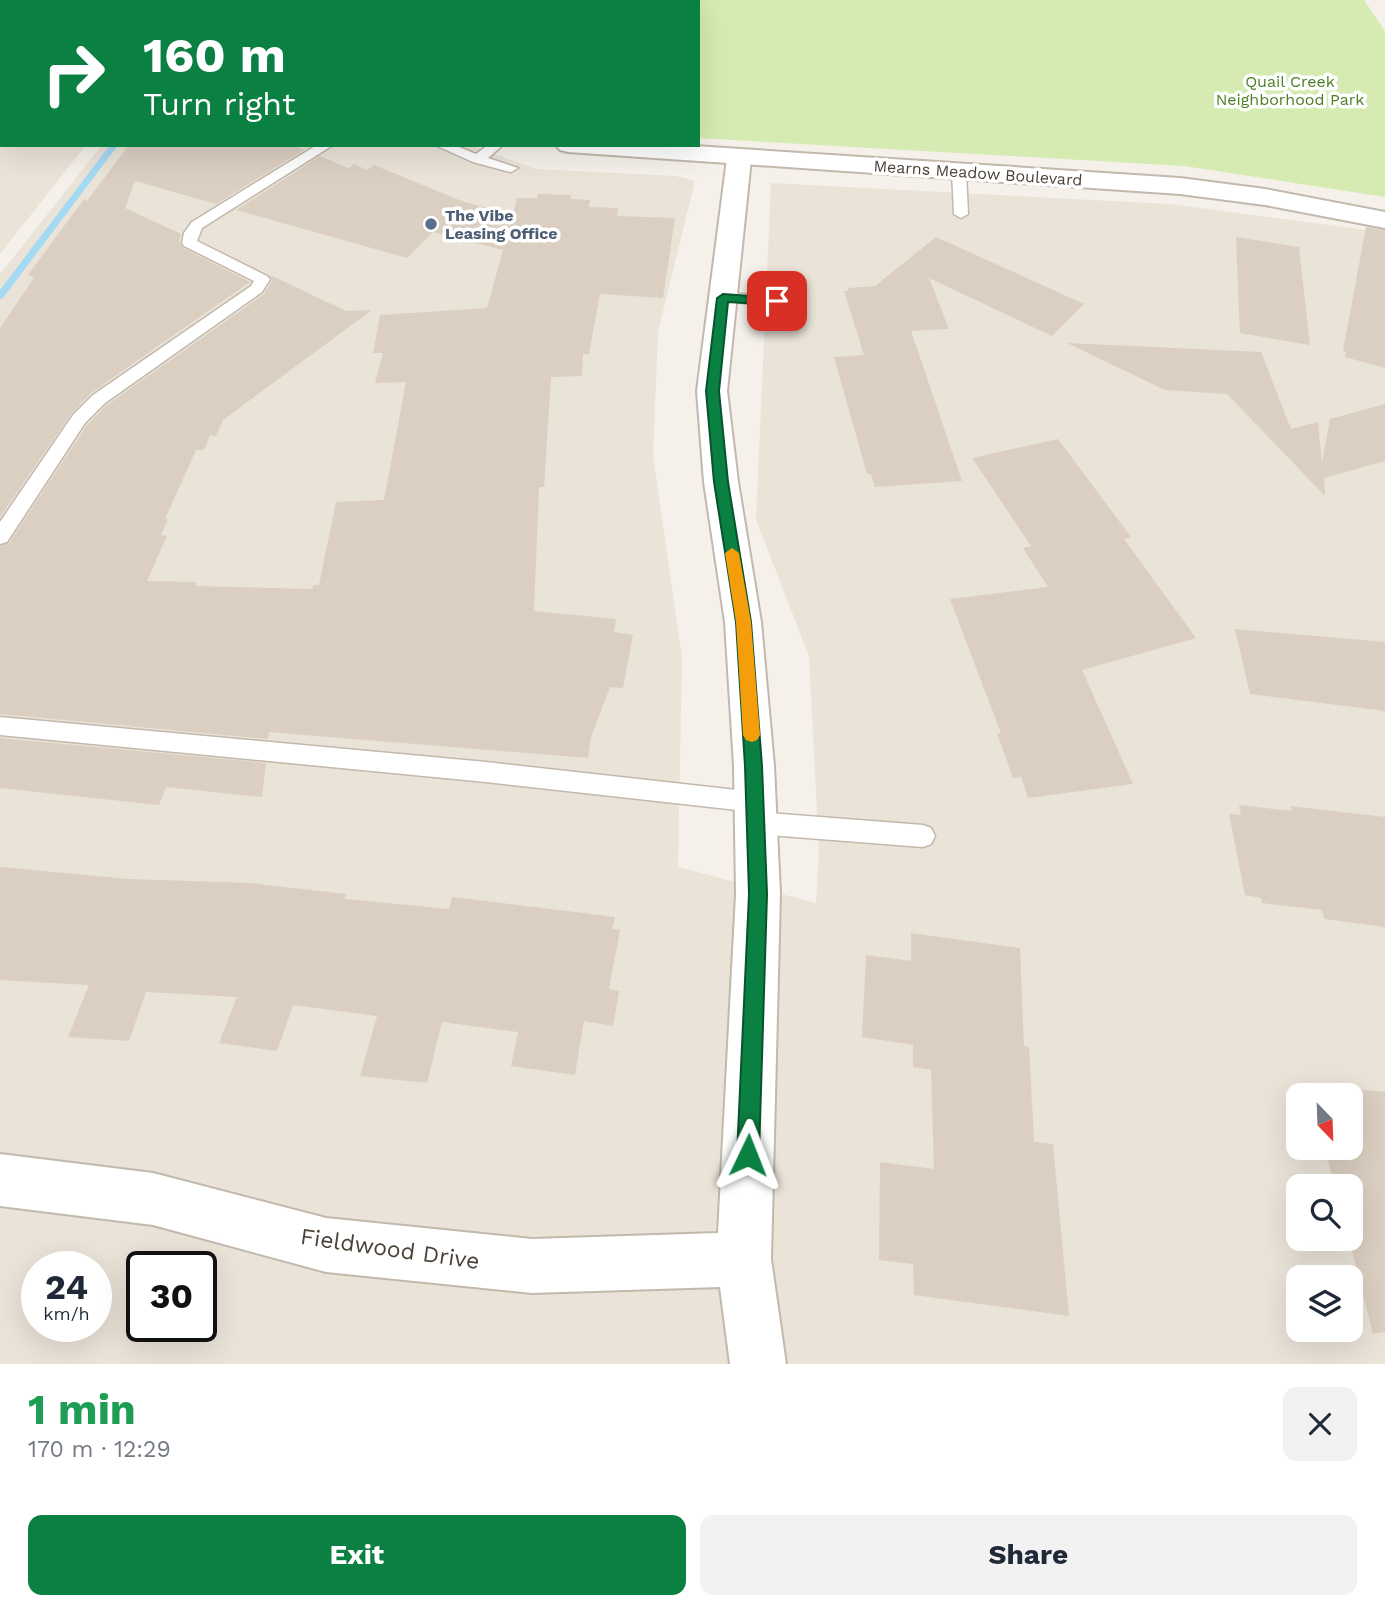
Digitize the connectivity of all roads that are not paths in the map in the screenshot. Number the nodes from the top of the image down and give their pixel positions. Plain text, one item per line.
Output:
1 (324, 147) edge
2 (446, 147) edge
3 (494, 147) edge
4 (592, 147) edge
5 (478, 159) junction
6 (739, 159) junction
7 (511, 168) dead end
8 (959, 172) junction
9 (961, 214) dead end
10 (1385, 220) edge
11 (723, 298) junction
12 (796, 302) dead end
13 (0, 537) edge
14 (0, 726) edge
15 (756, 813) junction
16 (923, 836) dead end
17 (0, 1180) edge
18 (744, 1259) junction
19 (758, 1364) edge

1 - 13 lane
2 - 5 lane
3 - 5 lane
4 - 6 street, Mearns Meadow Boulevard
5 - 7 lane
6 - 8 street, Mearns Meadow Boulevard
6 - 11 street
8 - 9 lane
8 - 10 street, Mearns Meadow Boulevard
11 - 12 lane
11 - 15 street
14 - 15 lane
15 - 16 lane
15 - 18 street
17 - 18 street, Fieldwood Drive
18 - 19 street

